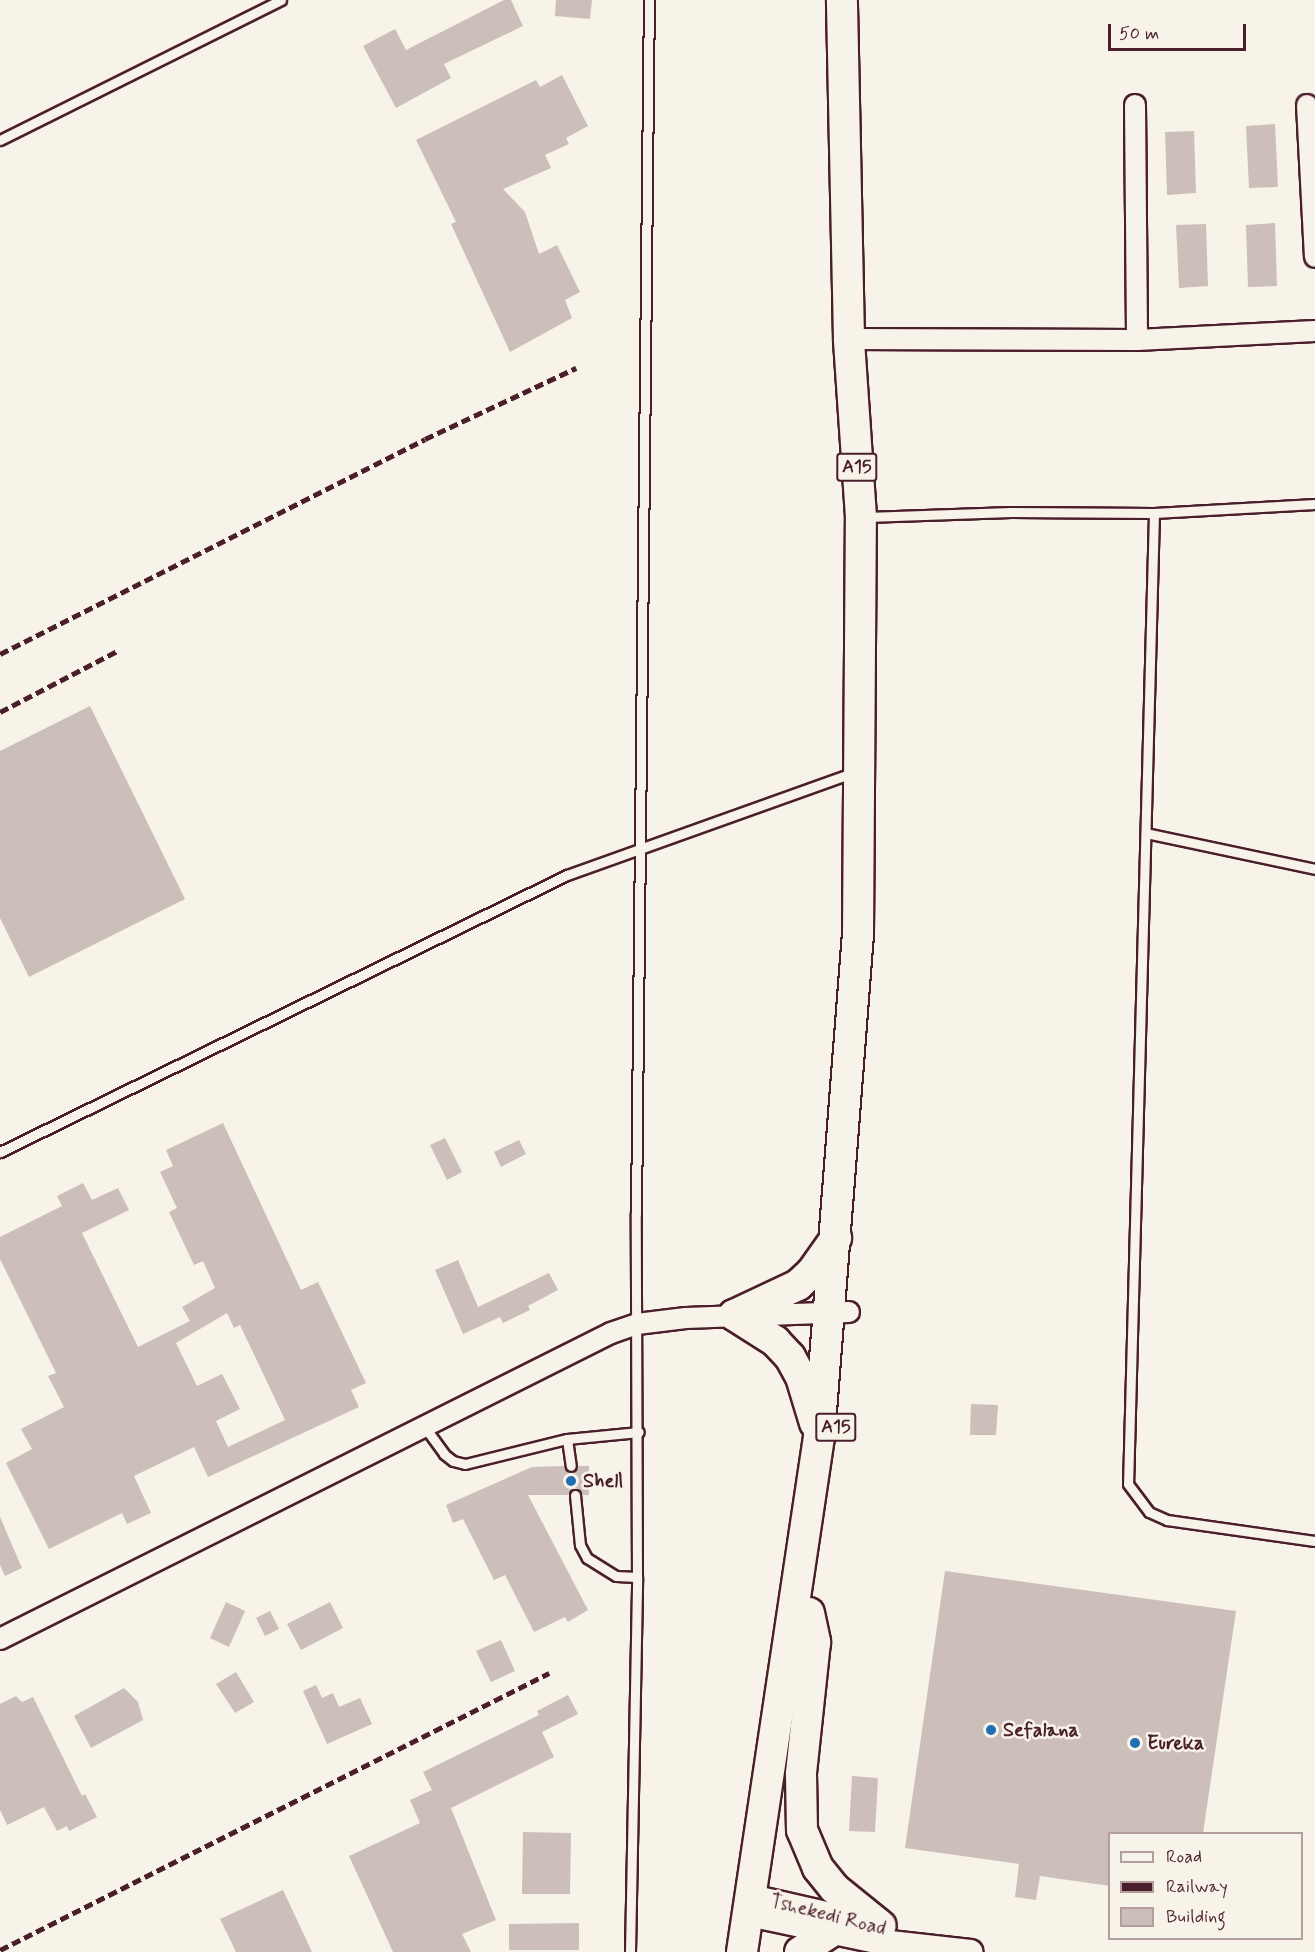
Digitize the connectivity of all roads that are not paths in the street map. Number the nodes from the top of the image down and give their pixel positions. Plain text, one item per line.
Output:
1 (281, 0) edge
2 (649, 0) edge
3 (842, 0) edge
4 (1135, 105) dead end
5 (1307, 105) dead end
6 (0, 140) edge
7 (1315, 257) edge
8 (1315, 331) edge
9 (849, 339) junction
10 (1137, 340) junction
11 (1315, 504) edge
12 (1154, 513) junction
13 (861, 517) junction
14 (862, 769) junction
15 (1146, 833) junction
16 (642, 847) junction
17 (1315, 869) edge
18 (858, 934) junction
19 (0, 1152) edge
20 (837, 1236) junction
21 (840, 1311) junction
22 (734, 1315) junction
23 (637, 1324) junction
24 (424, 1426) junction
25 (639, 1432) junction
26 (819, 1437) junction
27 (567, 1439) junction
28 (571, 1466) dead end
29 (574, 1495) dead end
30 (1315, 1540) edge
31 (637, 1577) junction
32 (809, 1613) junction
33 (0, 1639) edge
34 (758, 1907) junction
35 (881, 1926) junction
36 (829, 1933) junction
37 (932, 1946) junction
38 (630, 1952) edge
39 (742, 1952) edge
40 (759, 1952) edge
41 (800, 1952) edge
42 (970, 1952) edge

1 - 6 lane
2 - 16 lane
3 - 9 main road, A15
4 - 10 street
5 - 7 street
8 - 10 street
9 - 10 street
9 - 13 main road, A15
11 - 12 lane
12 - 13 lane
12 - 15 lane
13 - 14 main road, A15
14 - 16 lane
14 - 18 main road, A15
15 - 17 lane
15 - 30 lane
16 - 19 lane
16 - 23 lane
18 - 20 main road, A15
18 - 21 main road, A15
20 - 21 main road, A15
20 - 22 main road
21 - 22 street
21 - 26 main road, A15
21 - 32 main road, A15
22 - 23 street
22 - 26 main road
23 - 24 street
23 - 25 lane
24 - 27 lane
24 - 33 street
25 - 27 lane
25 - 31 lane
26 - 34 main road, A15
27 - 28 lane
29 - 31 lane
31 - 38 lane
32 - 34 main road, A15
32 - 35 main road
34 - 35 street, Tshekedi Road
34 - 36 street, Tshekedi Road
34 - 39 main road, A15
34 - 40 main road, A15
35 - 37 street, Tshekedi Road
36 - 37 street, Tshekedi Road
36 - 41 main road
37 - 42 street

